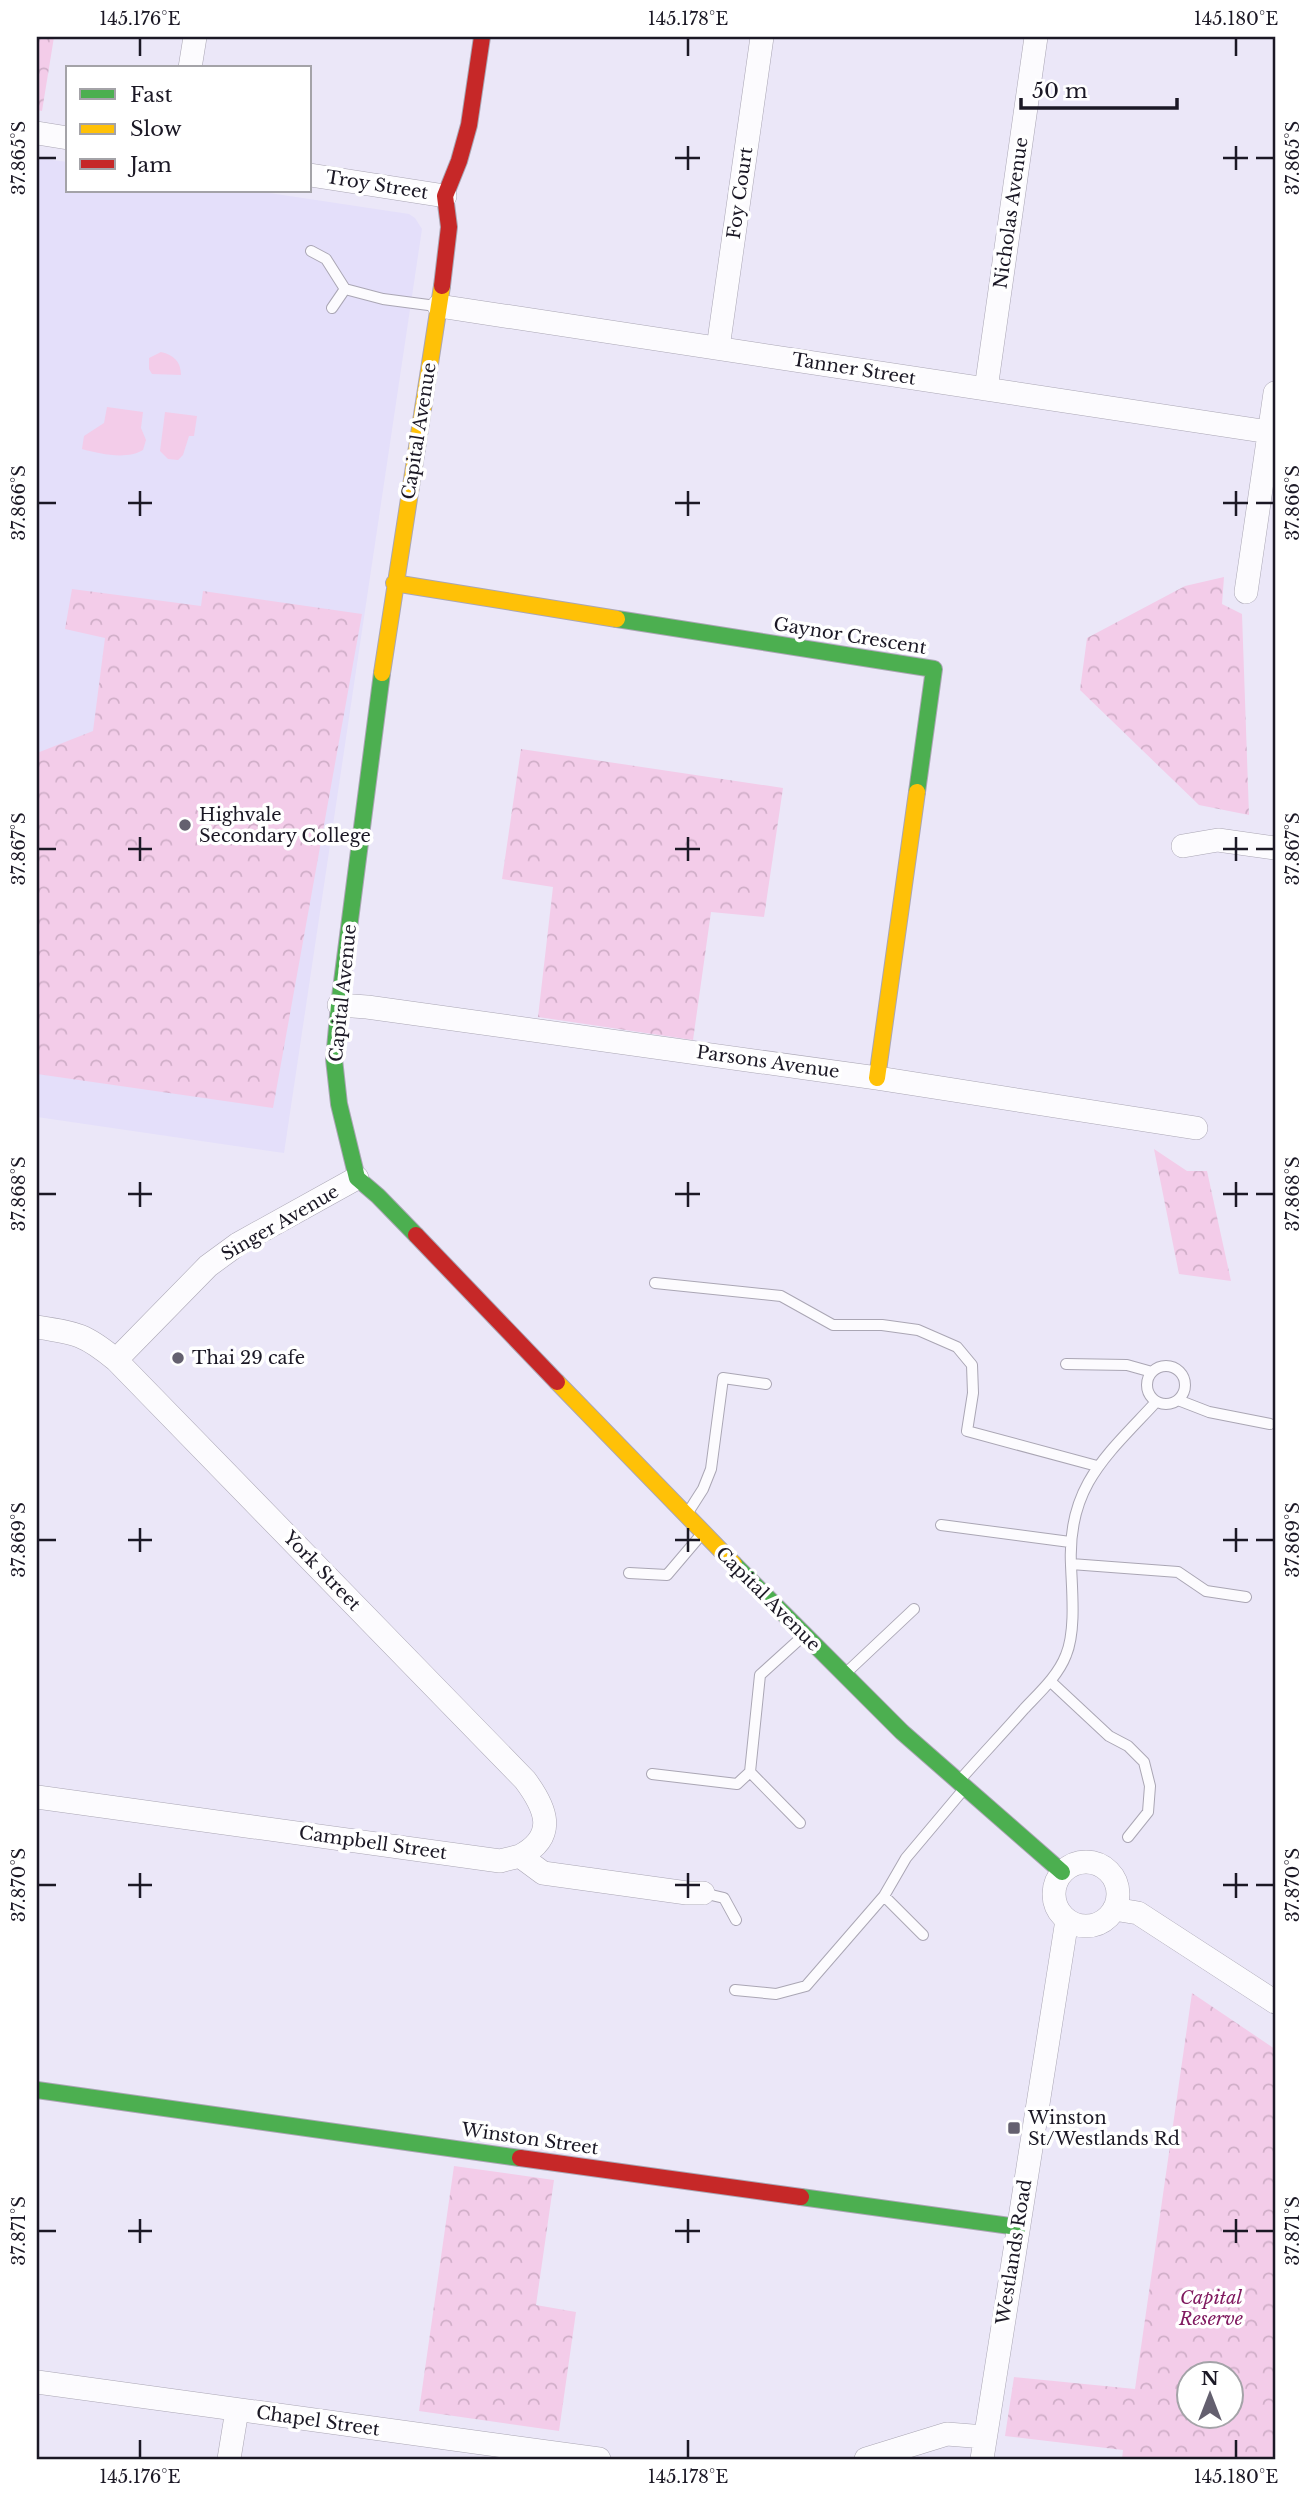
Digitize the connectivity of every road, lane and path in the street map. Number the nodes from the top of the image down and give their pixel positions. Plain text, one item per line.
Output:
1 (195, 37) edge
2 (482, 37) edge
3 (762, 37) edge
4 (1036, 37) edge
5 (190, 66) edge
6 (37, 133) edge
7 (66, 138) edge
8 (312, 175) edge
9 (445, 196) junction
10 (311, 251) dead end
11 (345, 289) junction
12 (439, 306) junction
13 (332, 308) dead end
14 (718, 348) junction
15 (986, 389) junction
16 (1275, 393) edge
17 (1269, 432) junction
18 (394, 583) junction
19 (1246, 592) dead end
20 (1183, 846) dead end
21 (1275, 848) edge
22 (339, 1006) junction
23 (877, 1078) junction
24 (1196, 1128) dead end
25 (357, 1178) junction
26 (655, 1283) dead end
27 (37, 1328) edge
28 (116, 1360) junction
29 (1066, 1364) dead end
30 (1152, 1372) junction
31 (766, 1384) dead end
32 (1178, 1400) junction
33 (1156, 1402) junction
34 (1270, 1424) dead end
35 (1097, 1466) junction
36 (685, 1516) junction
37 (941, 1525) dead end
38 (703, 1533) junction
39 (1070, 1542) junction
40 (1071, 1564) junction
41 (629, 1573) dead end
42 (1246, 1597) dead end
43 (914, 1609) dead end
44 (804, 1635) junction
45 (844, 1675) junction
46 (1050, 1681) junction
47 (750, 1772) junction
48 (652, 1774) dead end
49 (961, 1785) junction
50 (37, 1797) edge
51 (800, 1823) dead end
52 (1128, 1837) dead end
53 (520, 1856) junction
54 (1062, 1872) junction
55 (703, 1893) joint
56 (884, 1896) junction
57 (1114, 1909) junction
58 (736, 1920) dead end
59 (1067, 1920) junction
60 (923, 1935) dead end
61 (735, 1990) dead end
62 (1275, 2001) edge
63 (37, 2090) edge
64 (1017, 2227) junction
65 (37, 2382) edge
66 (237, 2410) junction
67 (984, 2448) edge
68 (486, 2452) edge
69 (229, 2459) edge
70 (599, 2459) edge
71 (866, 2459) edge

1 - 5 street
2 - 9 street, Capital Avenue
3 - 14 street, Foy Court
4 - 15 street, Nicholas Avenue
6 - 7 street
8 - 9 street, Troy Street
9 - 12 street, Capital Avenue
10 - 11 lane
11 - 12 lane
11 - 13 lane
12 - 14 street, Tanner Street
12 - 18 street, Capital Avenue
14 - 15 street, Tanner Street
15 - 17 street, Tanner Street
16 - 17 street
17 - 19 street
18 - 22 street, Capital Avenue
18 - 23 street, Gaynor Crescent
20 - 21 street
22 - 23 street, Parsons Avenue
22 - 25 street, Capital Avenue
23 - 24 street, Parsons Avenue
25 - 28 street, Singer Avenue
25 - 36 street, Capital Avenue
26 - 35 lane
27 - 28 street, York Street
28 - 53 street, York Street
29 - 30 lane
30 - 32 lane
30 - 33 lane
31 - 36 lane
32 - 33 lane
32 - 34 lane
33 - 35 lane
35 - 39 lane
36 - 38 street, Capital Avenue
37 - 39 lane
38 - 41 lane
38 - 44 street, Capital Avenue
39 - 40 lane
40 - 42 lane
40 - 46 lane
43 - 45 lane
44 - 45 street, Capital Avenue
44 - 47 lane
45 - 49 street, Capital Avenue
46 - 49 lane
46 - 52 lane
47 - 48 lane
47 - 51 lane
49 - 54 street, Capital Avenue
49 - 56 lane
50 - 53 street, Campbell Street
53 - 55 street
54 - 57 street
54 - 59 street
55 - 58 lane
56 - 60 lane
56 - 61 lane
57 - 59 street
57 - 62 street
59 - 64 street, Westlands Road
63 - 64 street, Winston Street
64 - 67 street, Westlands Road
65 - 66 street, Chapel Street
66 - 68 street, Chapel Street
66 - 69 street
67 - 71 street
68 - 70 street, Chapel Street

